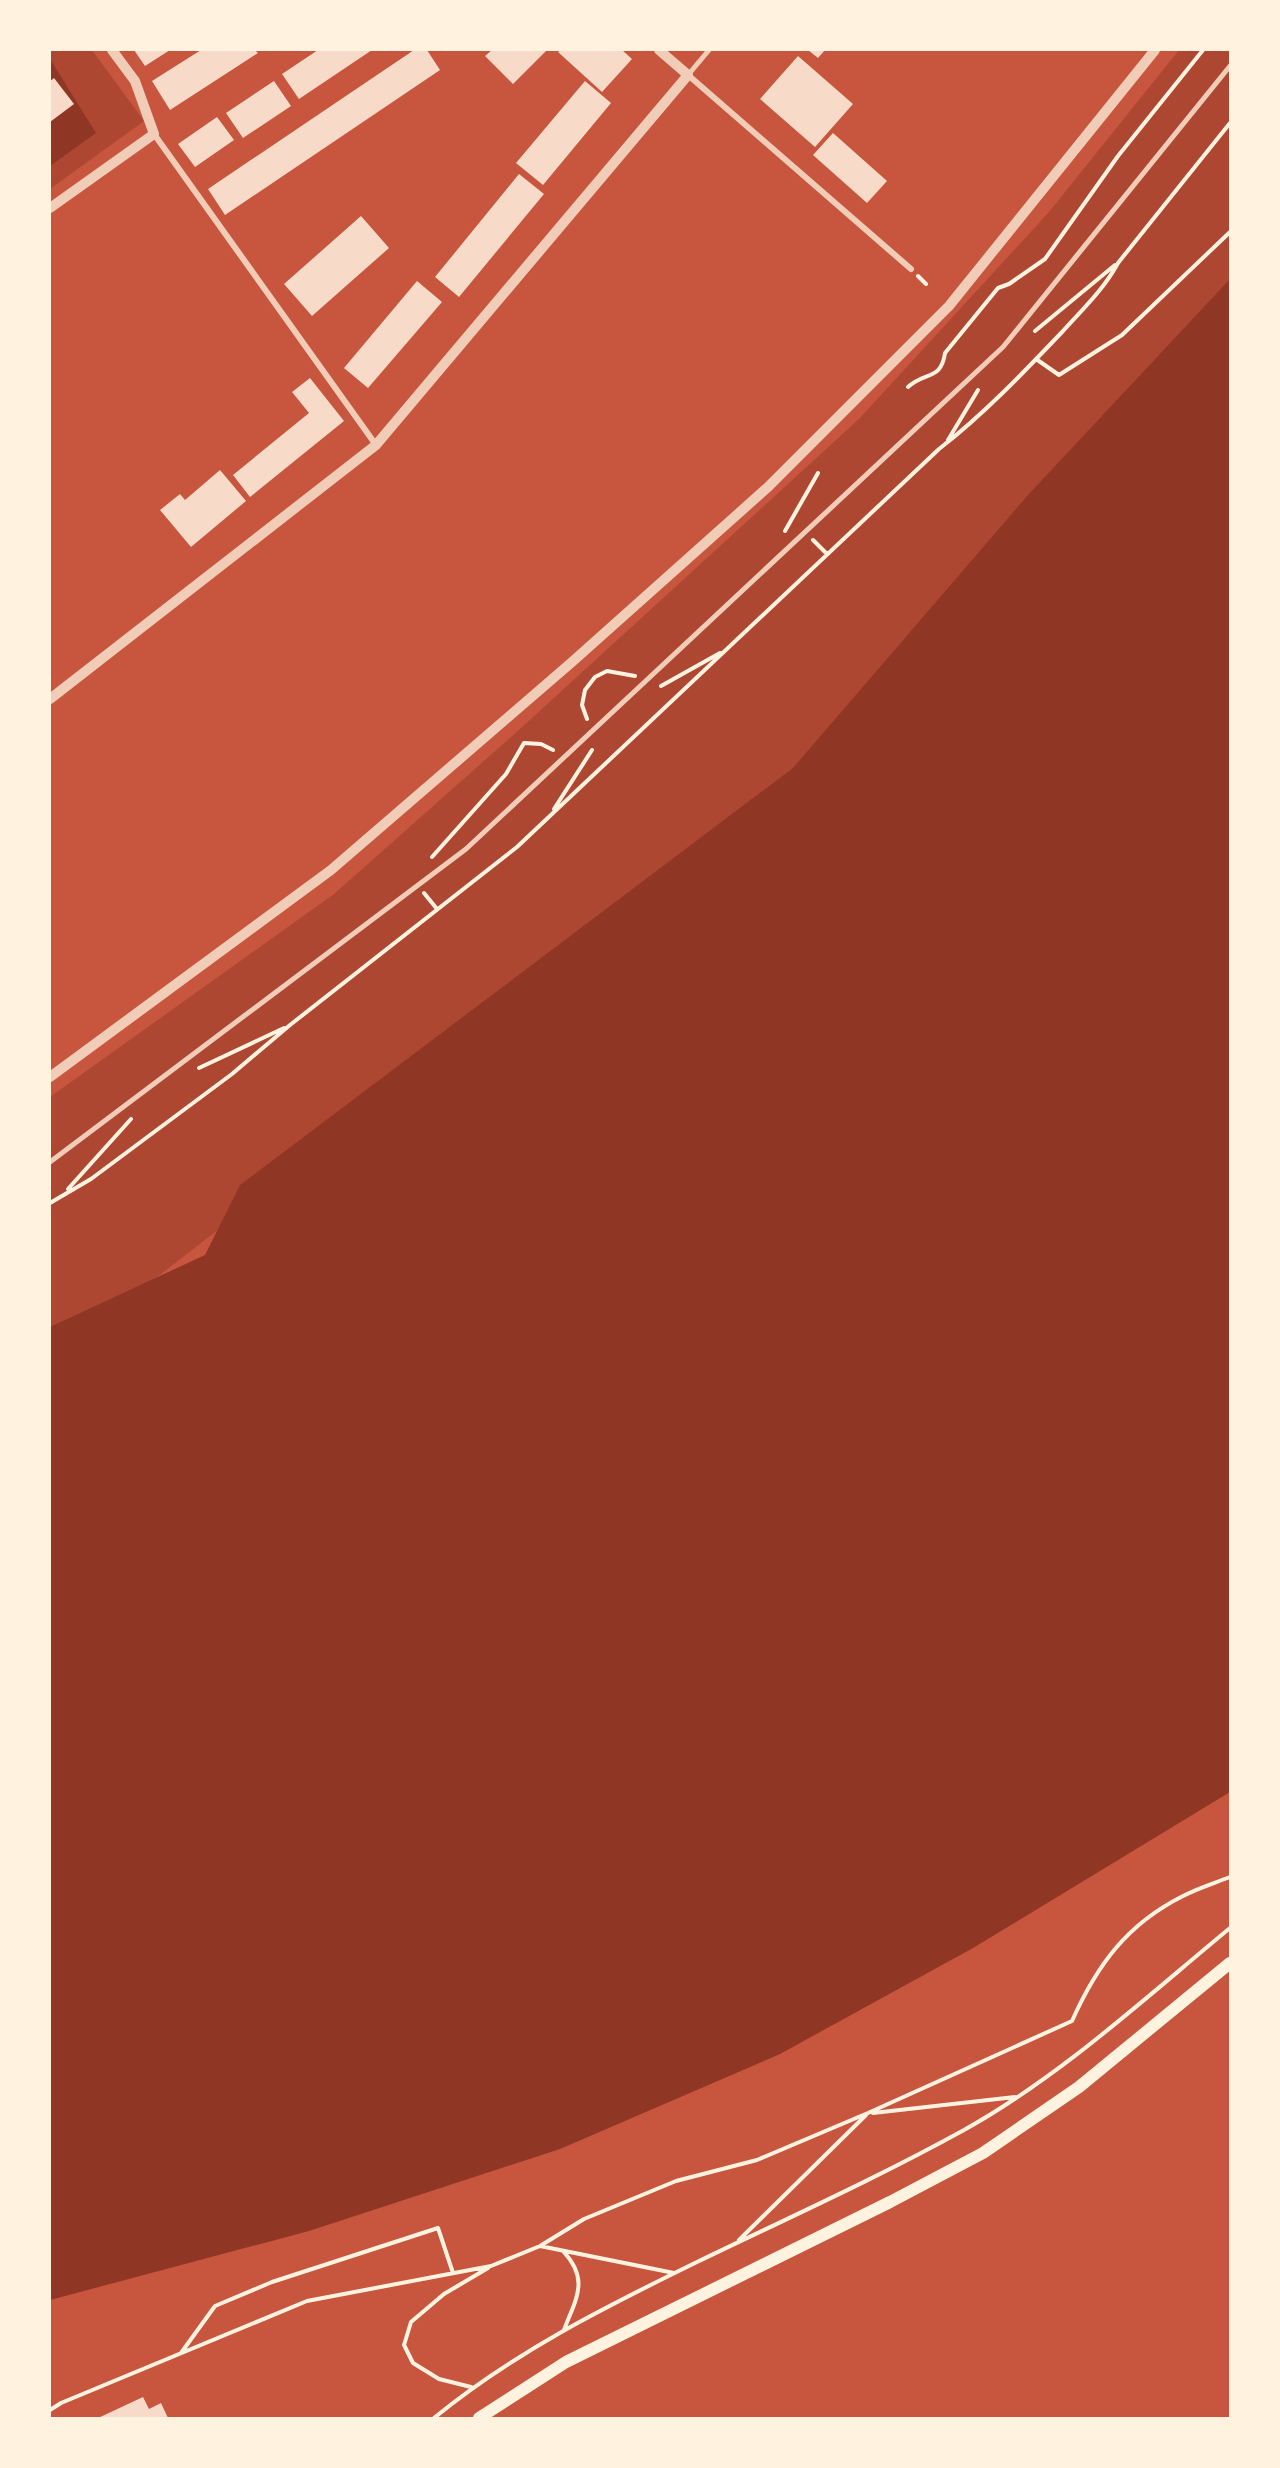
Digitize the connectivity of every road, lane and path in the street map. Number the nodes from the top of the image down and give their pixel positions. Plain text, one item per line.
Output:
1 (112, 50) edge
2 (659, 50) edge
3 (709, 50) edge
4 (1155, 50) edge
5 (1203, 50) edge
6 (1230, 66) edge
7 (688, 75) junction
8 (1230, 123) edge
9 (154, 134) junction
10 (50, 208) edge
11 (1230, 232) edge
12 (1118, 263) junction
13 (911, 269) dead end
14 (1030, 334) dead end
15 (1036, 359) junction
16 (980, 386) dead end
17 (908, 387) dead end
18 (946, 443) junction
19 (376, 445) junction
20 (818, 472) dead end
21 (809, 535) dead end
22 (781, 537) dead end
23 (827, 554) junction
24 (726, 649) junction
25 (640, 676) dead end
26 (656, 689) dead end
27 (50, 699) edge
28 (581, 741) junction
29 (595, 746) dead end
30 (550, 815) junction
31 (427, 862) dead end
32 (422, 890) dead end
33 (437, 909) junction
34 (290, 1025) junction
35 (189, 1073) dead end
36 (50, 1077) edge
37 (134, 1117) dead end
38 (50, 1161) edge
39 (65, 1192) junction
40 (50, 1203) edge
41 (1230, 1877) edge
42 (1230, 1928) edge
43 (1230, 1963) edge
44 (1018, 2097) junction
45 (868, 2114) junction
46 (736, 2243) junction
47 (540, 2246) junction
48 (562, 2250) junction
49 (491, 2266) junction
50 (453, 2273) junction
51 (675, 2273) junction
52 (564, 2330) junction
53 (180, 2354) junction
54 (472, 2387) junction
55 (50, 2410) edge
56 (434, 2418) edge
57 (478, 2418) edge

1 - 9 street
2 - 7 street
3 - 7 street
4 - 36 street
5 - 17 path
6 - 28 street
7 - 13 street
7 - 19 street
8 - 12 path
9 - 10 street
9 - 19 street
11 - 15 path
12 - 14 path
12 - 15 path
15 - 18 path
16 - 18 path
18 - 23 path
19 - 27 street
20 - 22 path
21 - 23 path
23 - 24 path
24 - 26 path
24 - 30 path
25 - 28 path
28 - 31 path
28 - 38 street
29 - 30 path
30 - 33 path
32 - 33 path
33 - 34 path
34 - 35 path
34 - 39 path
37 - 39 path
39 - 40 path
41 - 45 path
42 - 44 path
43 - 57 main road
44 - 45 path
44 - 46 path
45 - 46 path
45 - 47 path
46 - 51 path
47 - 48 path
47 - 49 path
48 - 51 path
48 - 52 path
49 - 50 path
49 - 54 path
50 - 53 path
50 - 53 path
51 - 52 path
52 - 54 path
53 - 55 path
54 - 56 path

